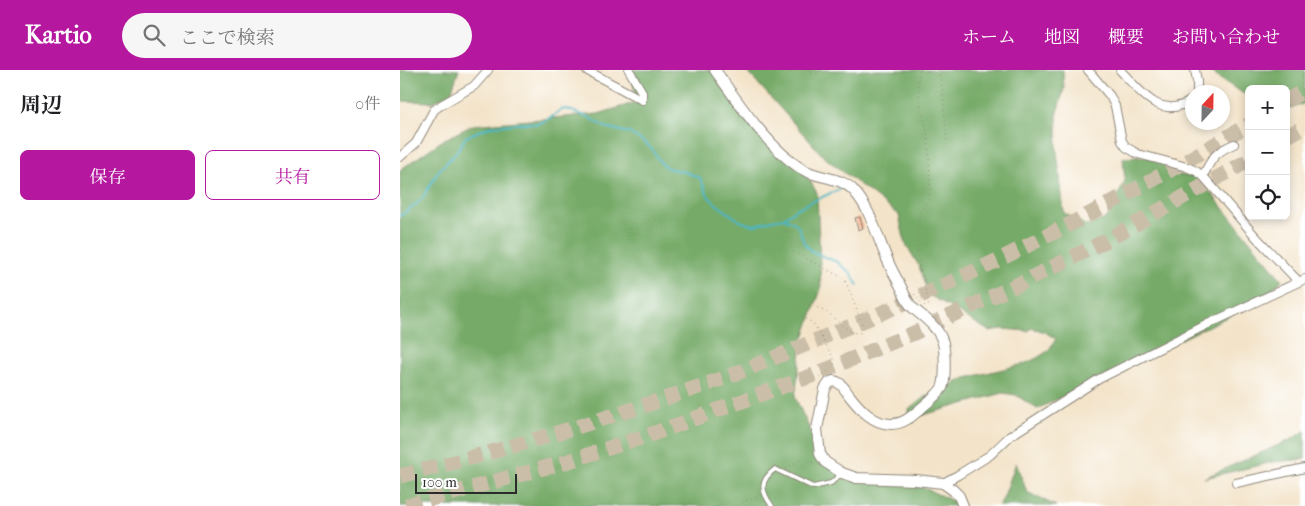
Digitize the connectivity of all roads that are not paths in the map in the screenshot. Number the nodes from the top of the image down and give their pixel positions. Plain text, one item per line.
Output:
1 (488, 70) edge
2 (586, 70) edge
3 (629, 70) edge
4 (715, 70) edge
5 (1088, 70) edge
6 (1120, 70) edge
7 (1195, 70) edge
8 (1197, 85) edge
9 (1185, 104) edge
10 (1234, 144) dead end
11 (400, 157) edge
12 (1203, 176) junction
13 (1302, 280) edge
14 (1305, 468) edge
15 (842, 473) junction
16 (943, 483) junction
17 (1236, 483) dead end
18 (772, 506) edge
19 (963, 506) edge

1 - 11 street
2 - 3 street
4 - 15 street
5 - 12 street
6 - 9 street
7 - 8 street
10 - 12 street
12 - 13 street
13 - 16 street
14 - 17 street
15 - 16 street
15 - 18 lane
16 - 19 street

